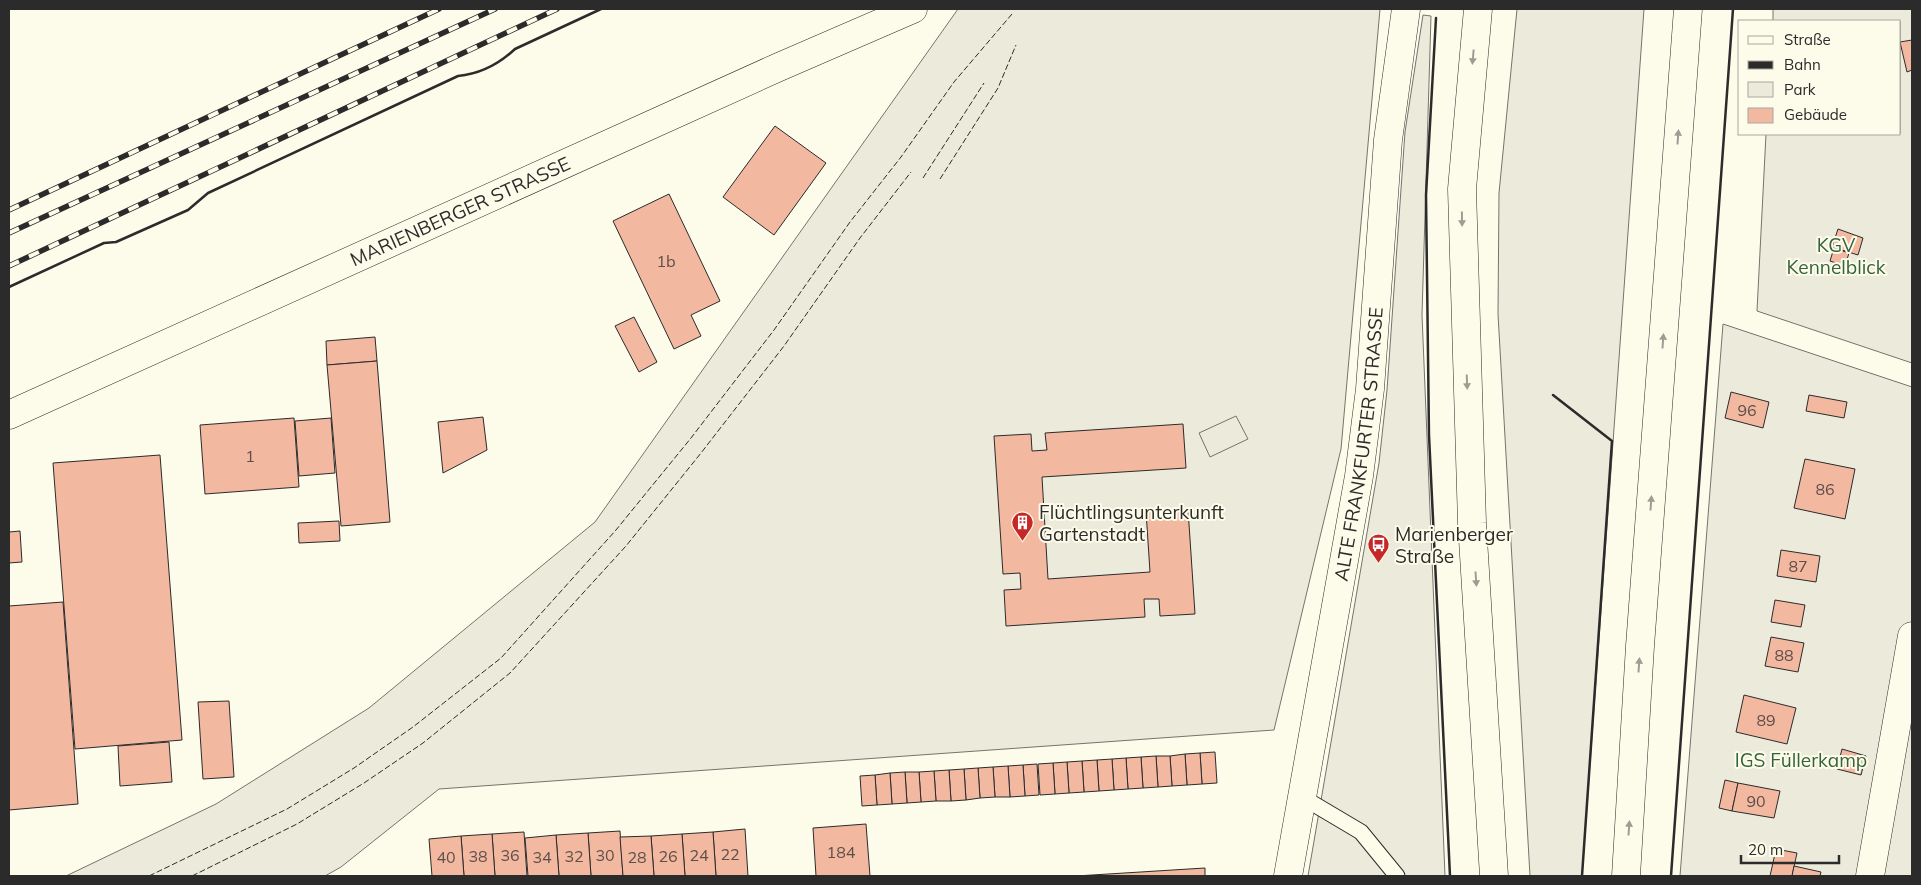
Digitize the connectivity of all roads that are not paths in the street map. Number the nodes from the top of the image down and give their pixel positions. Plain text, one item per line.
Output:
1 (913, 9) edge
2 (1406, 9) edge
3 (1478, 9) edge
4 (1688, 9) edge
5 (9, 415) edge
6 (1912, 636) edge
7 (1302, 797) junction
8 (1288, 876) edge
9 (1397, 876) edge
10 (1494, 876) edge
11 (1626, 876) edge
12 (1870, 876) edge

1 - 5 main road, MARIENBERGER STRASSE
2 - 7 main road, ALTE FRANKFURTER STRASSE
3 -> 10 main road
11 -> 4 main road
6 - 12 main road
7 - 8 main road, ALTE FRANKFURTER STRASSE
7 - 9 lane

